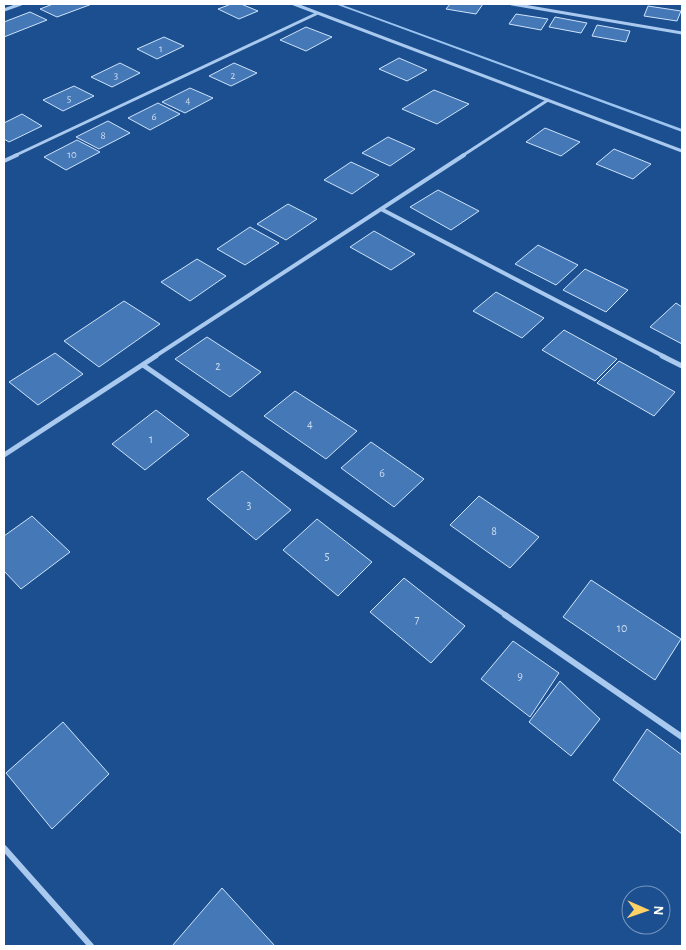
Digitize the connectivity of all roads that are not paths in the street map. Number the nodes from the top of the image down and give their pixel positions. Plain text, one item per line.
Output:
1 (21, 4) edge
2 (294, 4) edge
3 (512, 4) edge
4 (4, 10) edge
5 (318, 13) junction
6 (682, 33) edge
7 (548, 100) junction
8 (682, 151) edge
9 (4, 161) edge
10 (381, 209) junction
11 (142, 365) junction
12 (682, 366) edge
13 (4, 455) edge
14 (682, 737) edge
15 (4, 848) edge
16 (91, 946) edge

1 - 4 street
2 - 5 street
3 - 6 street
5 - 7 street
5 - 9 street
7 - 8 street
7 - 10 street
10 - 11 street
10 - 12 street
11 - 13 street
11 - 14 street
15 - 16 street

